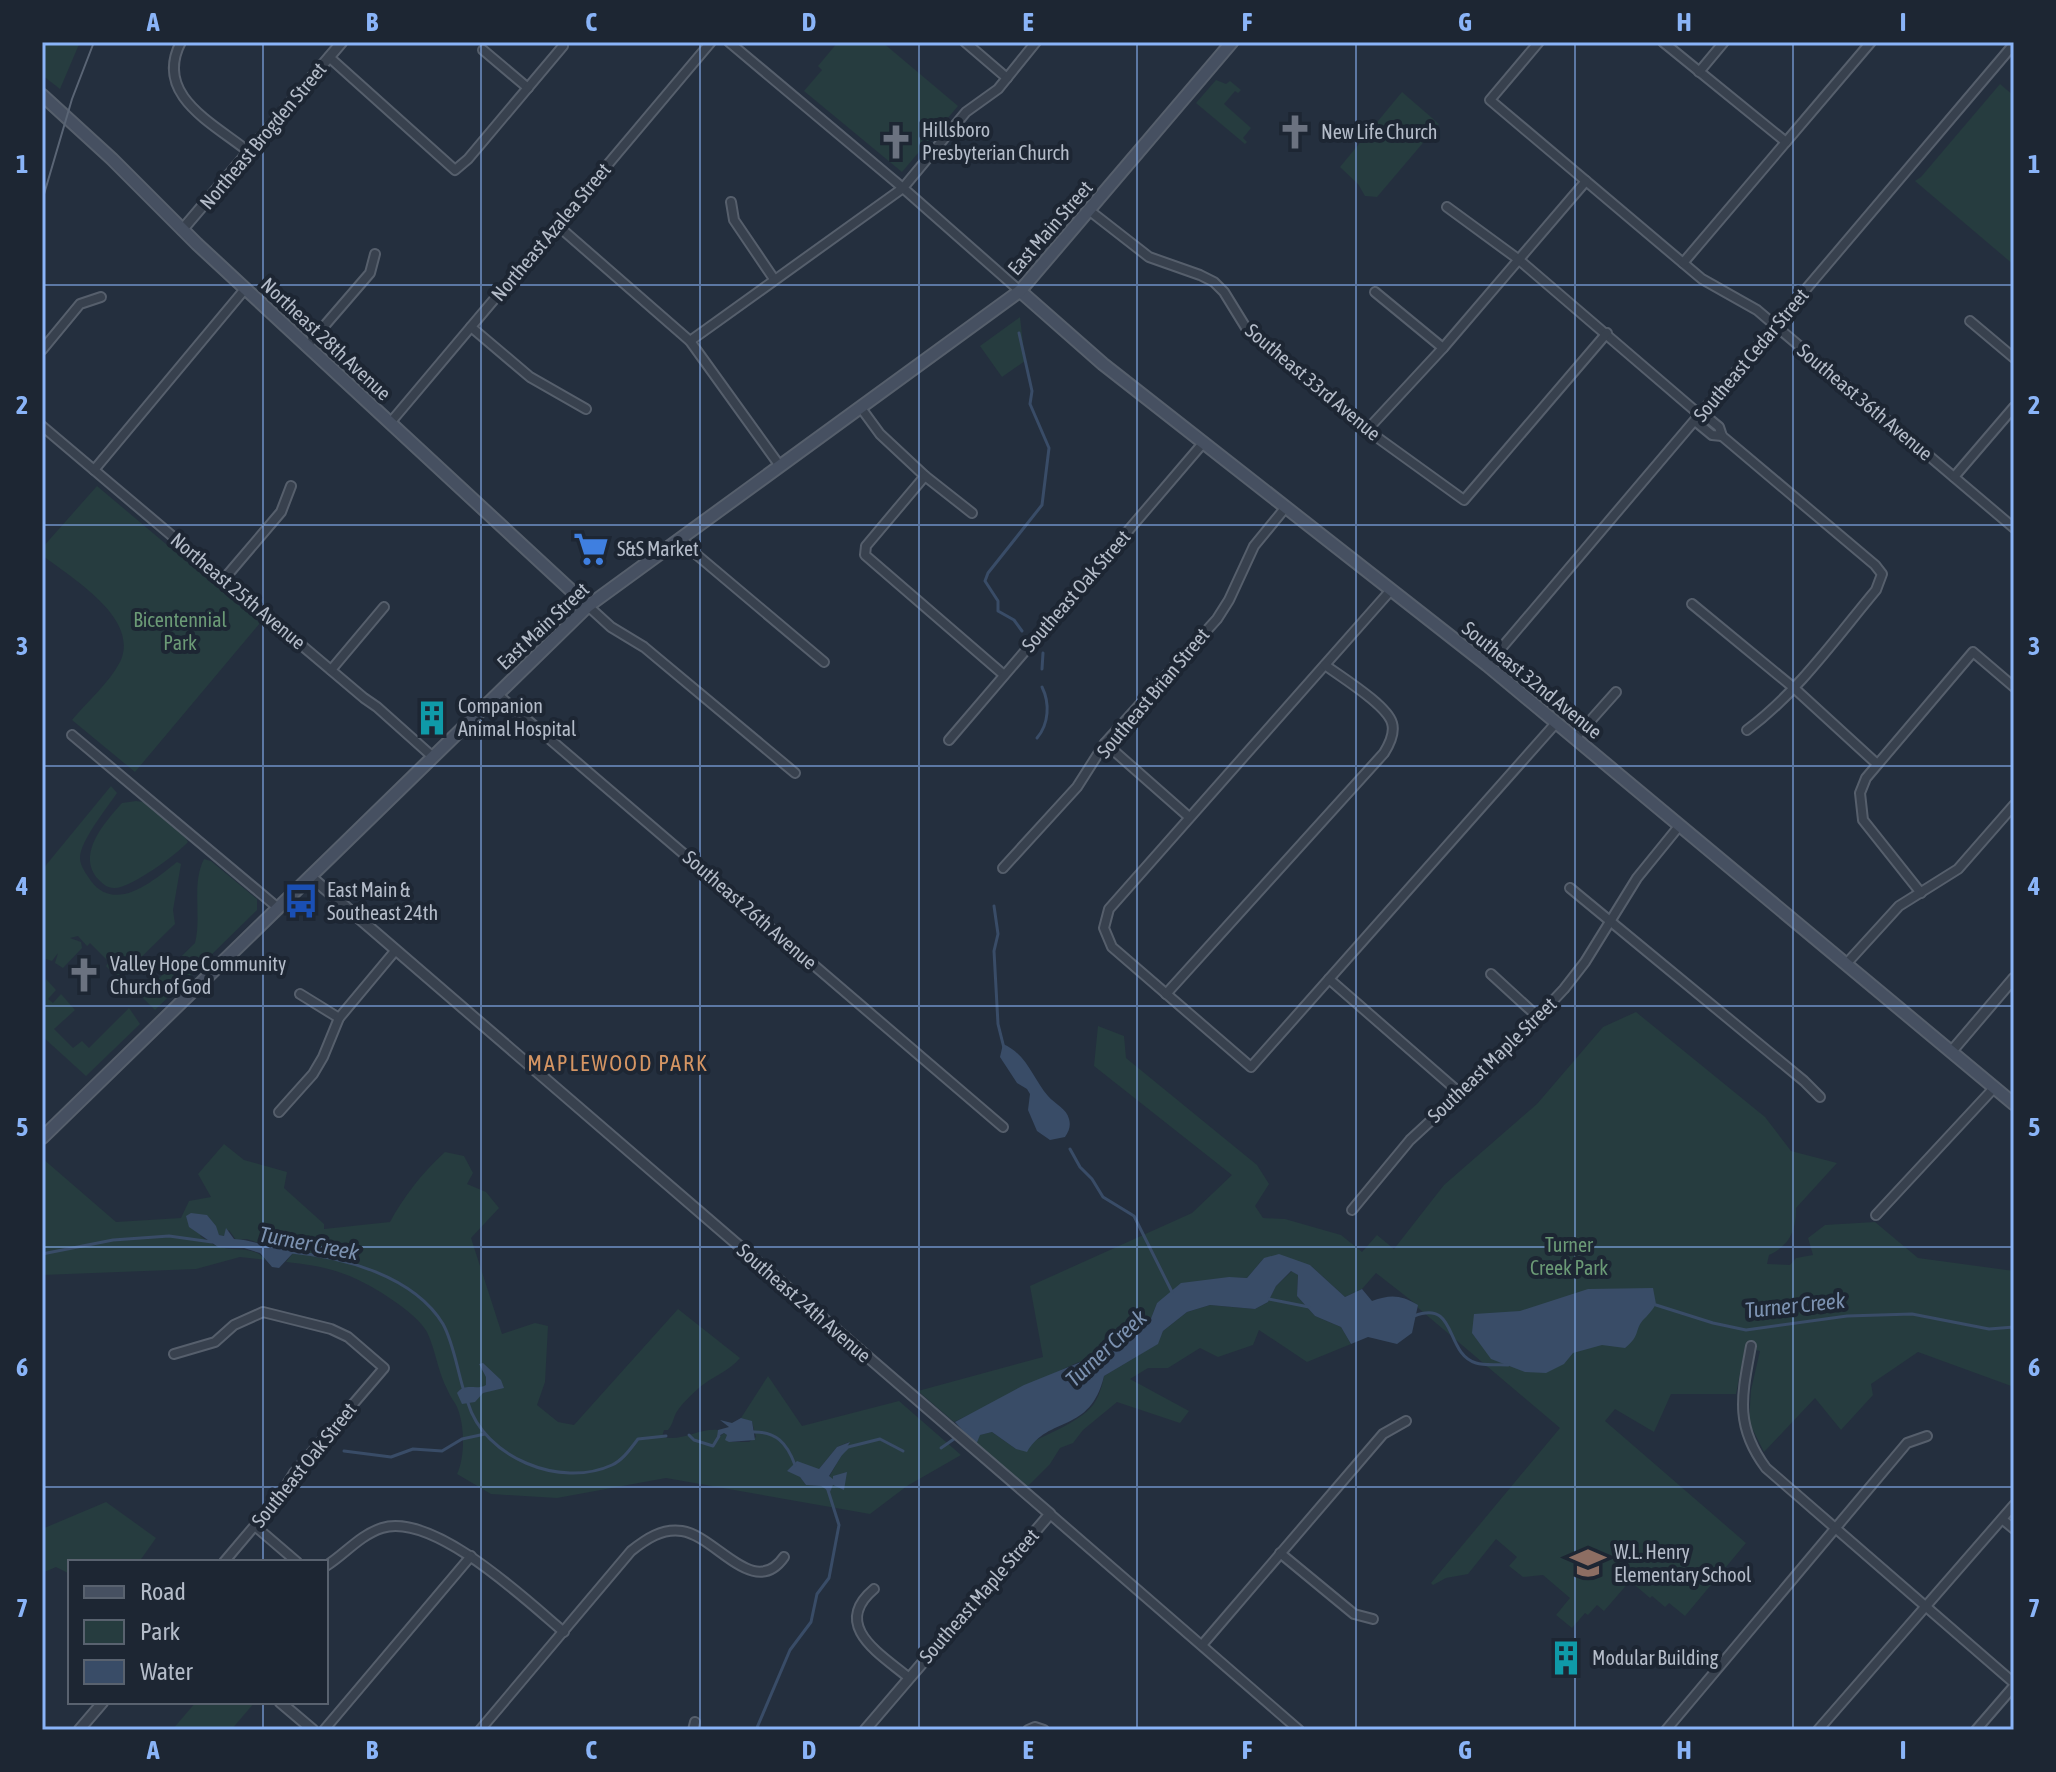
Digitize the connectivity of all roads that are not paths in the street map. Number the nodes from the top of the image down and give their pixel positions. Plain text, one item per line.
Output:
1 (181, 42) edge
2 (342, 42) edge
3 (711, 42) edge
4 (729, 42) edge
5 (965, 42) edge
6 (1036, 42) edge
7 (1232, 42) edge
8 (1539, 42) edge
9 (1663, 42) edge
10 (1724, 42) edge
11 (1871, 42) edge
12 (2014, 44) edge
13 (563, 46) dead end
14 (483, 50) dead end
15 (329, 57) junction
16 (1699, 72) junction
17 (1007, 78) junction
18 (528, 88) junction
19 (42, 95) edge
20 (1786, 142) junction
21 (249, 152) junction
22 (1586, 181) junction
23 (903, 188) junction
24 (731, 202) dead end
25 (1447, 207) dead end
26 (1090, 211) junction
27 (557, 225) junction
28 (182, 230) junction
29 (375, 254) dead end
30 (1518, 259) junction
31 (1683, 263) junction
32 (774, 279) junction
33 (245, 289) junction
34 (1020, 291) junction
35 (1375, 292) dead end
36 (101, 297) dead end
37 (1970, 321) dead end
38 (1775, 326) junction
39 (471, 327) junction
40 (1607, 333) junction
41 (690, 341) junction
42 (307, 346) junction
43 (1443, 348) junction
44 (42, 350) edge
45 (2014, 358) edge
46 (2014, 407) edge
47 (861, 408) junction
48 (586, 409) dead end
49 (1699, 416) junction
50 (390, 423) junction
51 (42, 426) edge
52 (1367, 430) junction
53 (1204, 442) junction
54 (780, 466) junction
55 (94, 470) junction
56 (925, 476) junction
57 (1954, 477) junction
58 (291, 486) dead end
59 (1286, 507) junction
60 (972, 513) dead end
61 (2014, 528) edge
62 (682, 538) junction
63 (224, 579) junction
64 (1391, 590) junction
65 (1692, 604) dead end
66 (588, 606) junction
67 (384, 607) dead end
68 (824, 662) dead end
69 (1325, 665) junction
70 (1487, 665) junction
71 (331, 670) junction
72 (1004, 675) junction
73 (2014, 687) edge
74 (1794, 688) junction
75 (1616, 692) dead end
76 (497, 694) junction
77 (1556, 723) junction
78 (1747, 730) dead end
79 (72, 735) dead end
80 (1575, 738) junction
81 (949, 740) dead end
82 (1105, 743) junction
83 (433, 757) junction
84 (1877, 764) junction
85 (795, 773) dead end
86 (2014, 805) edge
87 (1189, 817) junction
88 (1680, 825) junction
89 (1003, 868) dead end
90 (310, 876) junction
91 (1570, 888) dead end
92 (1921, 893) junction
93 (277, 907) junction
94 (1612, 920) junction
95 (395, 951) junction
96 (1847, 963) junction
97 (1491, 974) dead end
98 (2014, 978) edge
99 (1329, 979) junction
100 (300, 994) dead end
101 (1166, 994) junction
102 (1538, 1017) junction
103 (339, 1018) junction
104 (1951, 1052) junction
105 (1994, 1088) junction
106 (1461, 1094) junction
107 (1820, 1097) dead end
108 (2014, 1104) edge
109 (279, 1112) dead end
110 (1003, 1127) dead end
111 (42, 1138) edge
112 (1352, 1210) dead end
113 (1876, 1215) dead end
114 (1751, 1346) dead end
115 (174, 1354) dead end
116 (1406, 1421) dead end
117 (1927, 1436) dead end
118 (2014, 1505) edge
119 (1050, 1514) junction
120 (2002, 1519) junction
121 (255, 1526) junction
122 (1835, 1528) junction
123 (2014, 1529) edge
124 (1280, 1553) junction
125 (471, 1556) junction
126 (784, 1557) dead end
127 (226, 1560) edge
128 (295, 1560) edge
129 (328, 1564) edge
130 (874, 1589) dead end
131 (1926, 1606) junction
132 (1373, 1619) dead end
133 (564, 1632) junction
134 (1202, 1645) junction
135 (909, 1678) junction
136 (2014, 1684) edge
137 (101, 1704) edge
138 (282, 1704) edge
139 (79, 1730) edge
140 (313, 1730) edge
141 (324, 1730) edge
142 (480, 1730) edge
143 (865, 1730) edge
144 (1028, 1730) edge
145 (1044, 1730) edge
146 (1299, 1730) edge
147 (1666, 1730) edge
148 (1818, 1730) edge
149 (1976, 1730) edge

1 - 21 street
2 - 15 street, Northeast Brogden Street
3 - 27 street, Northeast Azalea Street
4 - 23 street
5 - 17 street
6 - 17 street
7 - 26 main road, East Main Street
8 - 22 street, Southeast 36th Avenue
9 - 16 street
10 - 16 street
11 - 20 street
12 - 38 street, Southeast Cedar Street
13 - 18 street
14 - 18 street
15 - 18 street
15 - 21 street, Northeast Brogden Street
16 - 20 street
17 - 23 street
19 - 28 main road, Northeast 28th Avenue
20 - 31 street
21 - 28 street, Northeast Brogden Street
22 - 30 street
22 - 31 street, Southeast 36th Avenue
23 - 32 street
23 - 34 street
24 - 32 street
25 - 30 street
26 - 34 main road, East Main Street
26 - 52 street, Southeast 33rd Avenue
27 - 39 street, Northeast Azalea Street
27 - 41 street
28 - 33 main road, Northeast 28th Avenue
29 - 42 street
30 - 40 street
30 - 43 street
31 - 38 street, Southeast 36th Avenue
32 - 41 street
33 - 42 main road, Northeast 28th Avenue
33 - 55 street
34 - 47 main road, East Main Street
34 - 53 main road, Southeast 32nd Avenue
35 - 43 street
36 - 44 street
37 - 45 street
38 - 49 street, Southeast Cedar Street
38 - 57 street, Southeast 36th Avenue
39 - 48 street
39 - 50 street, Northeast Azalea Street
40 - 49 street
40 - 52 street, Southeast 33rd Avenue
41 - 54 street
42 - 50 main road, Northeast 28th Avenue
43 - 52 street
46 - 57 street
47 - 54 main road, East Main Street
47 - 56 street
49 - 70 street, Southeast Cedar Street
49 - 74 street
50 - 66 main road, Northeast 28th Avenue
51 - 55 street, Northeast 25th Avenue
53 - 59 main road, Southeast 32nd Avenue
53 - 72 street, Southeast Oak Street
54 - 62 main road, East Main Street
55 - 63 street, Northeast 25th Avenue
56 - 60 street
56 - 72 street
57 - 61 street, Southeast 36th Avenue
58 - 63 street
59 - 64 main road, Southeast 32nd Avenue
59 - 82 street, Southeast Brian Street
62 - 66 main road, East Main Street
62 - 68 street
63 - 71 street, Northeast 25th Avenue
64 - 69 street
64 - 70 main road, Southeast 32nd Avenue
65 - 74 street
66 - 76 main road, East Main Street
66 - 85 street
67 - 71 street
69 - 87 street
69 - 101 street
70 - 77 main road, Southeast 32nd Avenue
71 - 83 street, Northeast 25th Avenue
72 - 81 street, Southeast Oak Street
73 - 84 street
74 - 78 street
74 - 84 street
75 - 80 street
76 - 83 main road, East Main Street
76 - 110 street, Southeast 26th Avenue
77 - 80 main road, Southeast 32nd Avenue
77 - 99 street
79 - 93 street
80 - 88 main road, Southeast 32nd Avenue
82 - 87 street
82 - 89 street, Southeast Brian Street
83 - 90 main road, East Main Street
84 - 92 street
86 - 92 street
87 - 101 street
88 - 94 street, Southeast Maple Street
88 - 96 main road, Southeast 32nd Avenue
90 - 93 main road, East Main Street
90 - 95 street, Southeast 24th Avenue
91 - 94 street
92 - 96 street
93 - 111 main road, East Main Street
94 - 102 street, Southeast Maple Street
94 - 107 street
95 - 103 street
95 - 119 street, Southeast 24th Avenue
96 - 104 main road, Southeast 32nd Avenue
97 - 102 street
98 - 104 street
99 - 101 street
99 - 106 street
100 - 103 street
102 - 106 street, Southeast Maple Street
103 - 109 street
104 - 105 main road, Southeast 32nd Avenue
105 - 108 main road, Southeast 32nd Avenue
105 - 113 street
106 - 112 street, Southeast Maple Street
114 - 122 street
115 - 121 street, Southeast Oak Street
116 - 124 street
117 - 122 street
118 - 120 street
119 - 134 street, Southeast 24th Avenue
119 - 135 street, Southeast Maple Street
120 - 123 street
120 - 131 street
121 - 127 street, Southeast Oak Street
121 - 128 street
122 - 131 street
122 - 147 street
124 - 132 street
124 - 134 street
125 - 129 street
125 - 133 street
125 - 141 street
126 - 133 street
130 - 135 street, Southeast Maple Street
131 - 136 street
131 - 148 street
133 - 142 street
134 - 146 street, Southeast 24th Avenue
135 - 143 street, Southeast Maple Street
136 - 149 street
137 - 139 street
138 - 140 street
144 - 145 street

